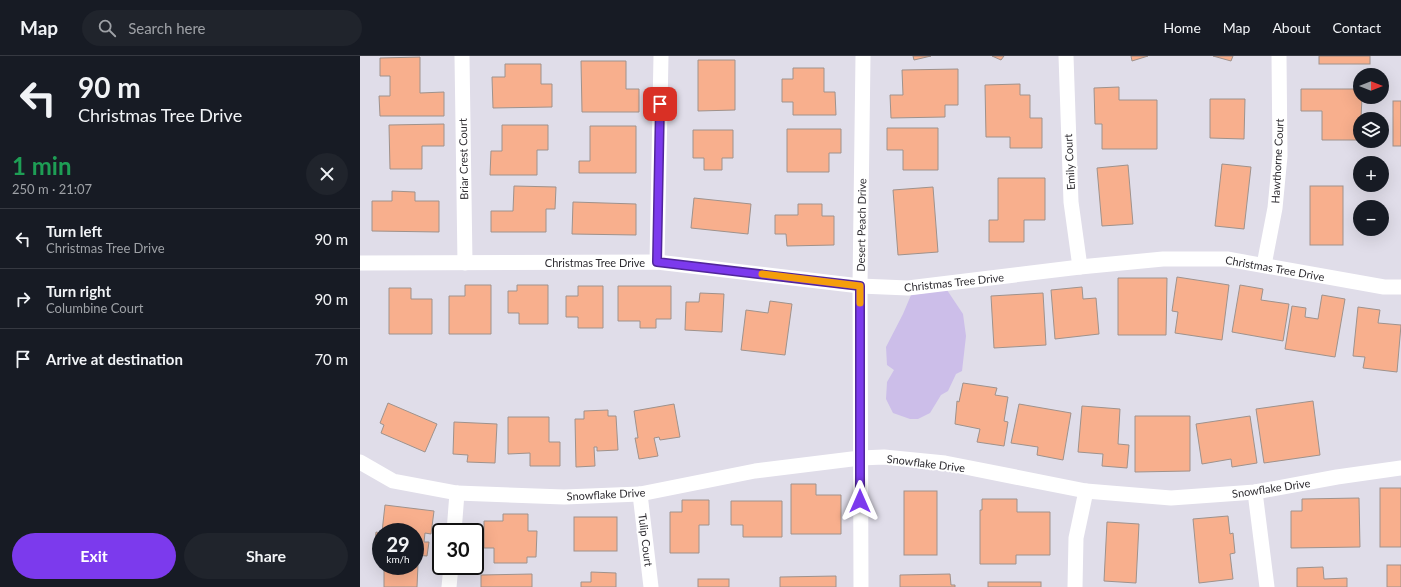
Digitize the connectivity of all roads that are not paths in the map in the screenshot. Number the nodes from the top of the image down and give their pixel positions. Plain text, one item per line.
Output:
1 (462, 56) edge
2 (661, 56) edge
3 (863, 56) edge
4 (1066, 56) edge
5 (1278, 56) edge
6 (657, 262) junction
7 (360, 263) edge
8 (465, 263) junction
9 (1264, 265) junction
10 (1080, 267) junction
11 (860, 286) junction
12 (1401, 288) edge
13 (860, 458) junction
14 (360, 462) edge
15 (1401, 468) edge
16 (1086, 491) junction
17 (1255, 492) junction
18 (457, 493) junction
19 (640, 494) junction
20 (455, 523) edge
21 (450, 575) edge
22 (449, 587) edge
23 (651, 587) edge
24 (861, 587) edge
25 (1075, 587) edge
26 (1267, 587) edge

1 - 8 street, Briar Crest Court
2 - 6 street
3 - 11 street, Desert Peach Drive
4 - 10 street, Emily Court
5 - 9 street, Hawthorne Court
6 - 8 street, Christmas Tree Drive
6 - 11 street, Christmas Tree Drive
7 - 8 street, Christmas Tree Drive
9 - 10 street, Christmas Tree Drive
9 - 12 street, Christmas Tree Drive
10 - 11 street, Christmas Tree Drive
11 - 13 street, Desert Peach Drive
13 - 16 street, Snowflake Drive
13 - 19 street, Snowflake Drive
13 - 24 street, Desert Peach Drive
14 - 18 street, Snowflake Drive
15 - 17 street, Snowflake Drive
16 - 17 street, Snowflake Drive
16 - 25 street
17 - 26 street
18 - 19 street, Snowflake Drive
18 - 20 street
19 - 23 street, Tulip Court
21 - 22 street

